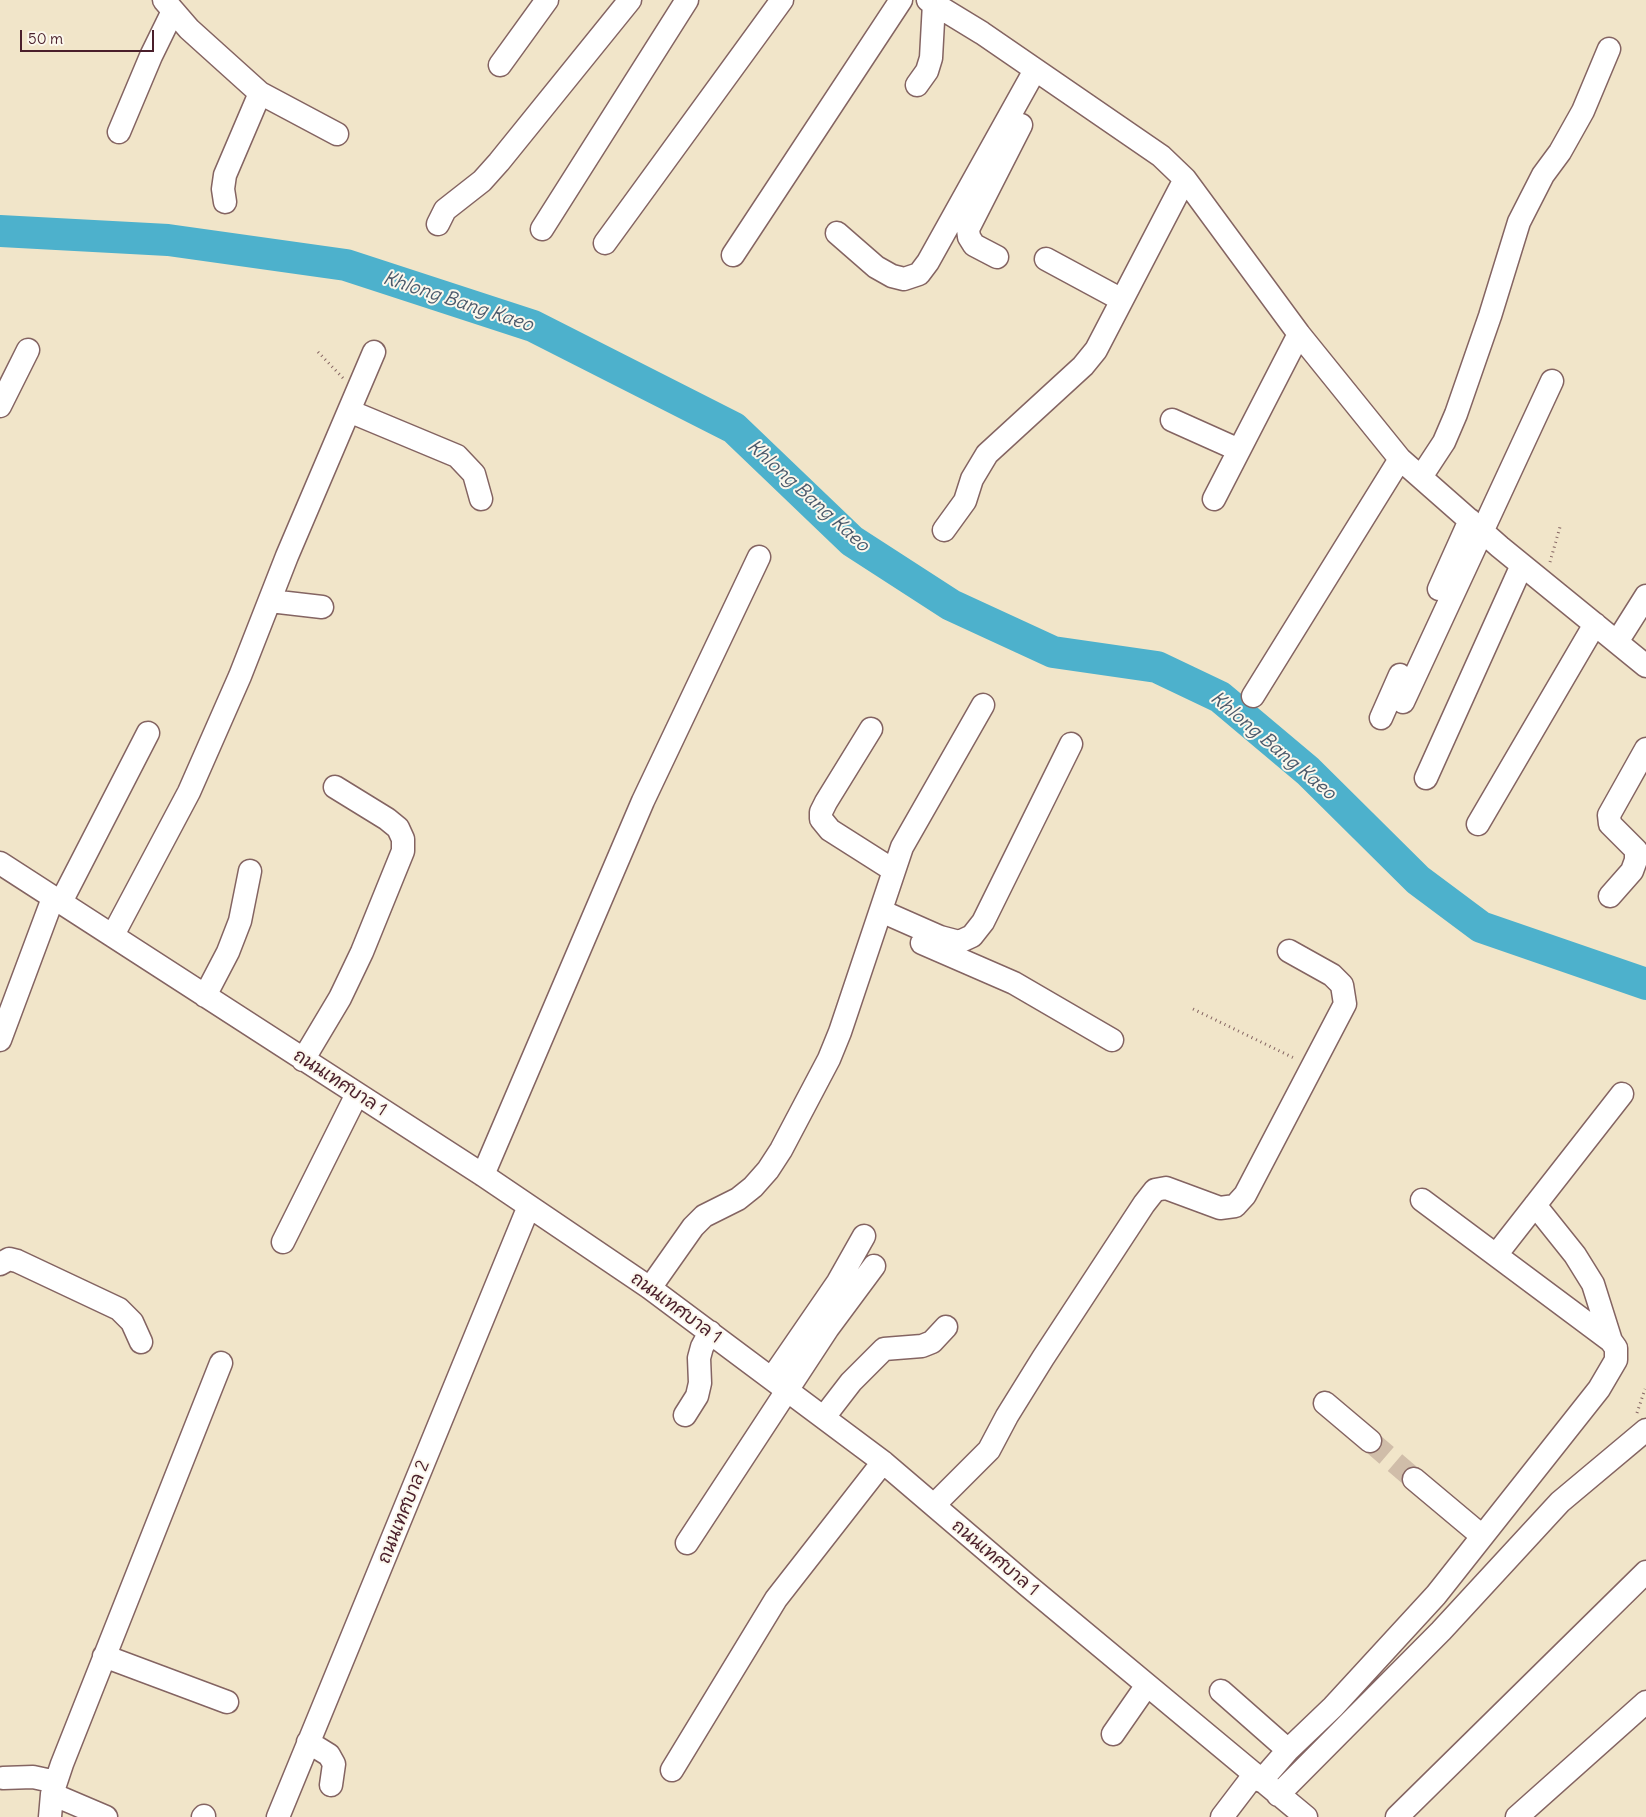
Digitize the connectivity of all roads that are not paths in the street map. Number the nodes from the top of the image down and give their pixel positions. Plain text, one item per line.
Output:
1 (548, 0) edge
2 (630, 0) edge
3 (687, 0) edge
4 (782, 0) edge
5 (901, 0) edge
6 (931, 1) edge
7 (169, 5) edge
8 (1608, 49) dead end
9 (500, 65) dead end
10 (1040, 74) junction
11 (917, 85) dead end
12 (260, 93) junction
13 (118, 132) dead end
14 (337, 134) dead end
15 (1185, 179) junction
16 (225, 202) dead end
17 (438, 224) dead end
18 (542, 229) dead end
19 (837, 233) dead end
20 (606, 242) dead end
21 (734, 256) dead end
22 (997, 257) dead end
23 (1046, 259) dead end
24 (1122, 300) junction
25 (1299, 334) junction
26 (28, 350) dead end
27 (374, 352) dead end
28 (1552, 381) dead end
29 (353, 402) junction
30 (0, 406) edge
31 (1172, 420) dead end
32 (1239, 450) junction
33 (1400, 459) junction
34 (1421, 477) junction
35 (481, 499) dead end
36 (1214, 499) dead end
37 (1476, 526) junction
38 (944, 530) dead end
39 (759, 557) dead end
40 (1522, 565) junction
41 (1646, 596) edge
42 (270, 601) junction
43 (322, 607) dead end
44 (1595, 624) junction
45 (1617, 642) junction
46 (1646, 666) edge
47 (1253, 696) dead end
48 (1403, 702) dead end
49 (983, 705) dead end
50 (1381, 718) dead end
51 (871, 729) dead end
52 (148, 733) dead end
53 (1071, 744) dead end
54 (1646, 749) edge
55 (1426, 778) dead end
56 (334, 787) dead end
57 (1478, 824) dead end
58 (0, 863) edge
59 (893, 870) junction
60 (250, 872) dead end
61 (1610, 896) dead end
62 (57, 900) junction
63 (879, 917) junction
64 (113, 935) junction
65 (1289, 951) dead end
66 (205, 996) junction
67 (0, 1040) edge
68 (1112, 1040) dead end
69 (303, 1060) junction
70 (357, 1094) junction
71 (1622, 1094) dead end
72 (483, 1175) junction
73 (1422, 1200) dead end
74 (1535, 1205) junction
75 (529, 1206) junction
76 (864, 1236) dead end
77 (284, 1242) dead end
78 (1496, 1255) junction
79 (0, 1264) edge
80 (874, 1266) dead end
81 (650, 1288) junction
82 (946, 1327) dead end
83 (710, 1332) junction
84 (1610, 1341) junction
85 (141, 1342) dead end
86 (222, 1363) dead end
87 (780, 1384) junction
88 (1325, 1403) dead end
89 (685, 1415) dead end
90 (824, 1417) junction
91 (1646, 1430) edge
92 (1370, 1441) tunnel mouth
93 (883, 1462) junction
94 (1414, 1478) tunnel mouth
95 (934, 1505) junction
96 (1482, 1536) junction
97 (687, 1543) dead end
98 (1646, 1572) edge
99 (104, 1656) junction
100 (1147, 1685) junction
101 (1221, 1691) dead end
102 (227, 1702) dead end
103 (1646, 1702) edge
104 (1646, 1719) edge
105 (1113, 1734) dead end
106 (308, 1742) junction
107 (1288, 1750) junction
108 (672, 1770) dead end
109 (3, 1778) dead end
110 (1258, 1778) junction
111 (332, 1785) dead end
112 (54, 1788) junction
113 (1278, 1795) junction
114 (50, 1817) edge
115 (106, 1817) edge
116 (278, 1817) edge
117 (1222, 1817) edge
118 (1306, 1817) edge
119 (1397, 1817) edge
120 (1517, 1817) edge
121 (1538, 1817) edge

1 - 9 street
2 - 17 street
3 - 18 street
4 - 20 street
5 - 21 street
6 - 10 street
6 - 11 street
7 - 12 street
7 - 13 street
8 - 34 street
10 - 15 street
10 - 19 street
10 - 22 street
12 - 14 street
12 - 16 street
15 - 24 street
15 - 25 street
23 - 24 street
24 - 38 street
25 - 32 street
25 - 33 street
26 - 30 street
27 - 29 street
28 - 37 street
29 - 35 street
29 - 42 street
31 - 32 street
32 - 36 street
33 - 34 street
33 - 47 street
34 - 37 street
37 - 40 street
37 - 48 street
37 - 50 street
39 - 72 street
40 - 44 street
40 - 55 street
41 - 45 street
42 - 43 street
42 - 64 street
44 - 45 street
44 - 57 street
45 - 46 street
49 - 59 street
51 - 59 street
52 - 62 street
53 - 63 street
54 - 61 street
56 - 69 street
58 - 62 street, ถนนเทศบาล 1
59 - 63 street
60 - 66 street
62 - 64 street, ถนนเทศบาล 1
62 - 67 street
63 - 68 street
63 - 81 street
64 - 66 street, ถนนเทศบาล 1
65 - 95 street
66 - 69 street, ถนนเทศบาล 1
69 - 70 street, ถนนเทศบาล 1
70 - 72 street, ถนนเทศบาล 1
70 - 77 street
71 - 74 street
72 - 75 street, ถนนเทศบาล 1
73 - 78 street
74 - 78 street
74 - 84 street
75 - 81 street, ถนนเทศบาล 1
75 - 106 street, ถนนเทศบาล 2
76 - 87 street
78 - 84 street
79 - 85 street
80 - 87 street
81 - 83 street, ถนนเทศบาล 1
82 - 90 street
83 - 87 street, ถนนเทศบาล 1
83 - 89 street
84 - 96 street
86 - 99 street
87 - 90 street, ถนนเทศบาล 1
87 - 97 street
88 - 92 street
90 - 93 street, ถนนเทศบาล 1
91 - 113 street
93 - 95 street, ถนนเทศบาล 1
93 - 108 street
94 - 96 street
95 - 100 street, ถนนเทศบาล 1
96 - 107 street
98 - 119 street
99 - 102 street
99 - 112 street
100 - 105 street
100 - 110 street, ถนนเทศบาล 1
101 - 107 street
103 - 120 street
104 - 121 street
106 - 111 street
106 - 116 street, ถนนเทศบาล 2
107 - 110 street
109 - 112 street
110 - 113 street, ถนนเทศบาล 1
110 - 117 street
112 - 114 street
112 - 115 street
113 - 118 street, ถนนเทศบาล 1

